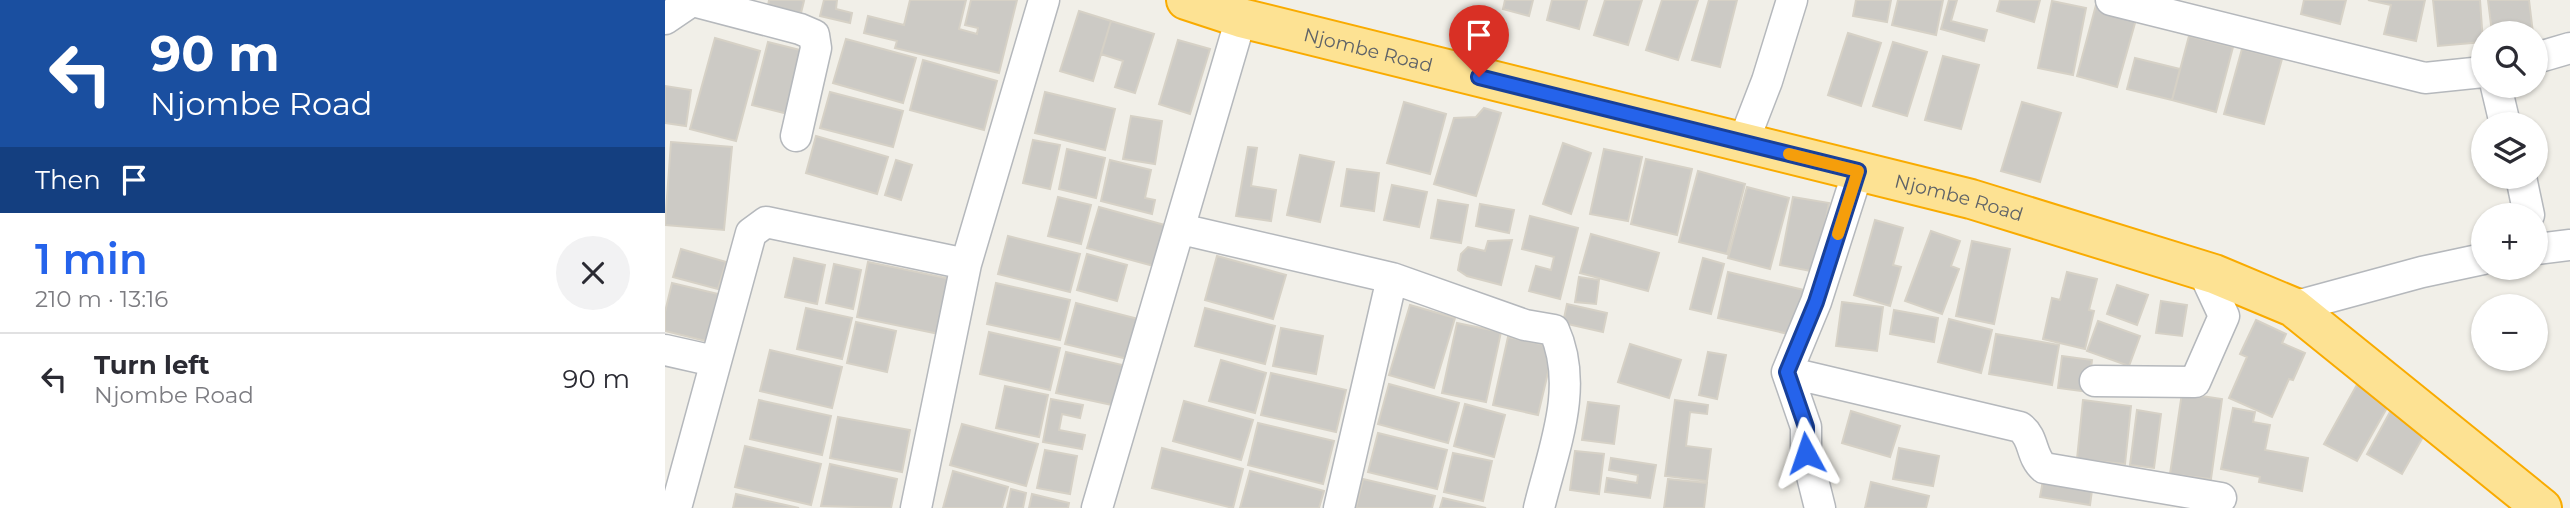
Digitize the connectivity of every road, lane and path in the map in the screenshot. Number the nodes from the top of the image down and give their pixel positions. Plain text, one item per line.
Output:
1 (693, 0) edge
2 (1044, 0) edge
3 (1186, 0) edge
4 (1792, 0) edge
5 (2111, 0) edge
6 (1241, 18) junction
7 (665, 19) edge
8 (2570, 48) edge
9 (2548, 54) edge
10 (2471, 73) edge
11 (796, 136) dead end
12 (1743, 143) junction
13 (1858, 171) junction
14 (1181, 229) junction
15 (2570, 245) edge
16 (2548, 248) edge
17 (2471, 262) edge
18 (966, 264) junction
19 (2203, 271) junction
20 (1392, 278) junction
21 (2293, 307) junction
22 (665, 350) edge
23 (714, 360) junction
24 (1787, 372) junction
25 (2095, 381) dead end
26 (2221, 498) dead end
27 (676, 508) edge
28 (916, 508) edge
29 (1097, 508) edge
30 (1339, 508) edge
31 (1539, 508) edge
32 (1820, 508) edge
33 (2542, 508) edge

1 - 7 street
1 - 11 street
2 - 18 street
3 - 6 highway, Njombe Road
4 - 12 street
5 - 10 street
6 - 12 highway, Njombe Road
6 - 14 street
8 - 9 street
12 - 13 highway, Njombe Road
13 - 19 highway, Njombe Road
13 - 24 street
14 - 20 street
14 - 29 street
15 - 16 street
17 - 21 street
18 - 23 street
18 - 28 street
19 - 21 highway, Njombe Road
19 - 25 street
20 - 30 street
20 - 31 street
21 - 33 highway, Njombe Road
22 - 23 street
23 - 27 street
24 - 26 street
24 - 32 street

